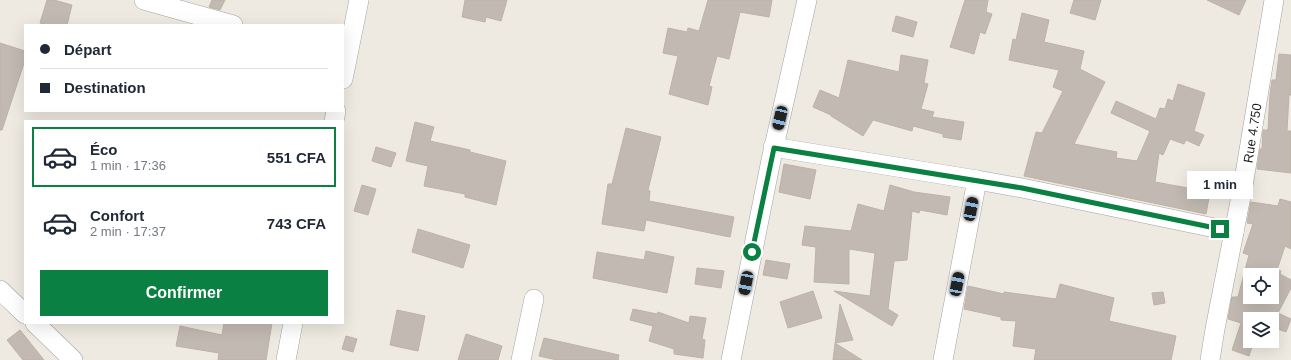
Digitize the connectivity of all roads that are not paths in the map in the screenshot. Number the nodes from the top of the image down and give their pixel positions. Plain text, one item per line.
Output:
1 (144, 0) edge
2 (360, 0) edge
3 (807, 0) edge
4 (1274, 0) edge
5 (229, 24) edge
6 (345, 57) edge
7 (344, 68) edge
8 (774, 148) junction
9 (977, 180) junction
10 (1234, 232) junction
11 (0, 290) edge
12 (534, 298) dead end
13 (24, 313) edge
14 (36, 324) edge
15 (293, 324) edge
16 (73, 360) edge
17 (286, 360) edge
18 (521, 360) edge
19 (731, 360) edge
20 (943, 360) edge
21 (1210, 360) edge

1 - 5 street
2 - 6 street
3 - 8 street
4 - 10 street, Rue 4.750
6 - 7 street
8 - 9 street
8 - 19 street
9 - 10 street
9 - 20 street
10 - 21 street, Rue 4.750
11 - 13 street
12 - 18 street
14 - 16 street
15 - 17 street

